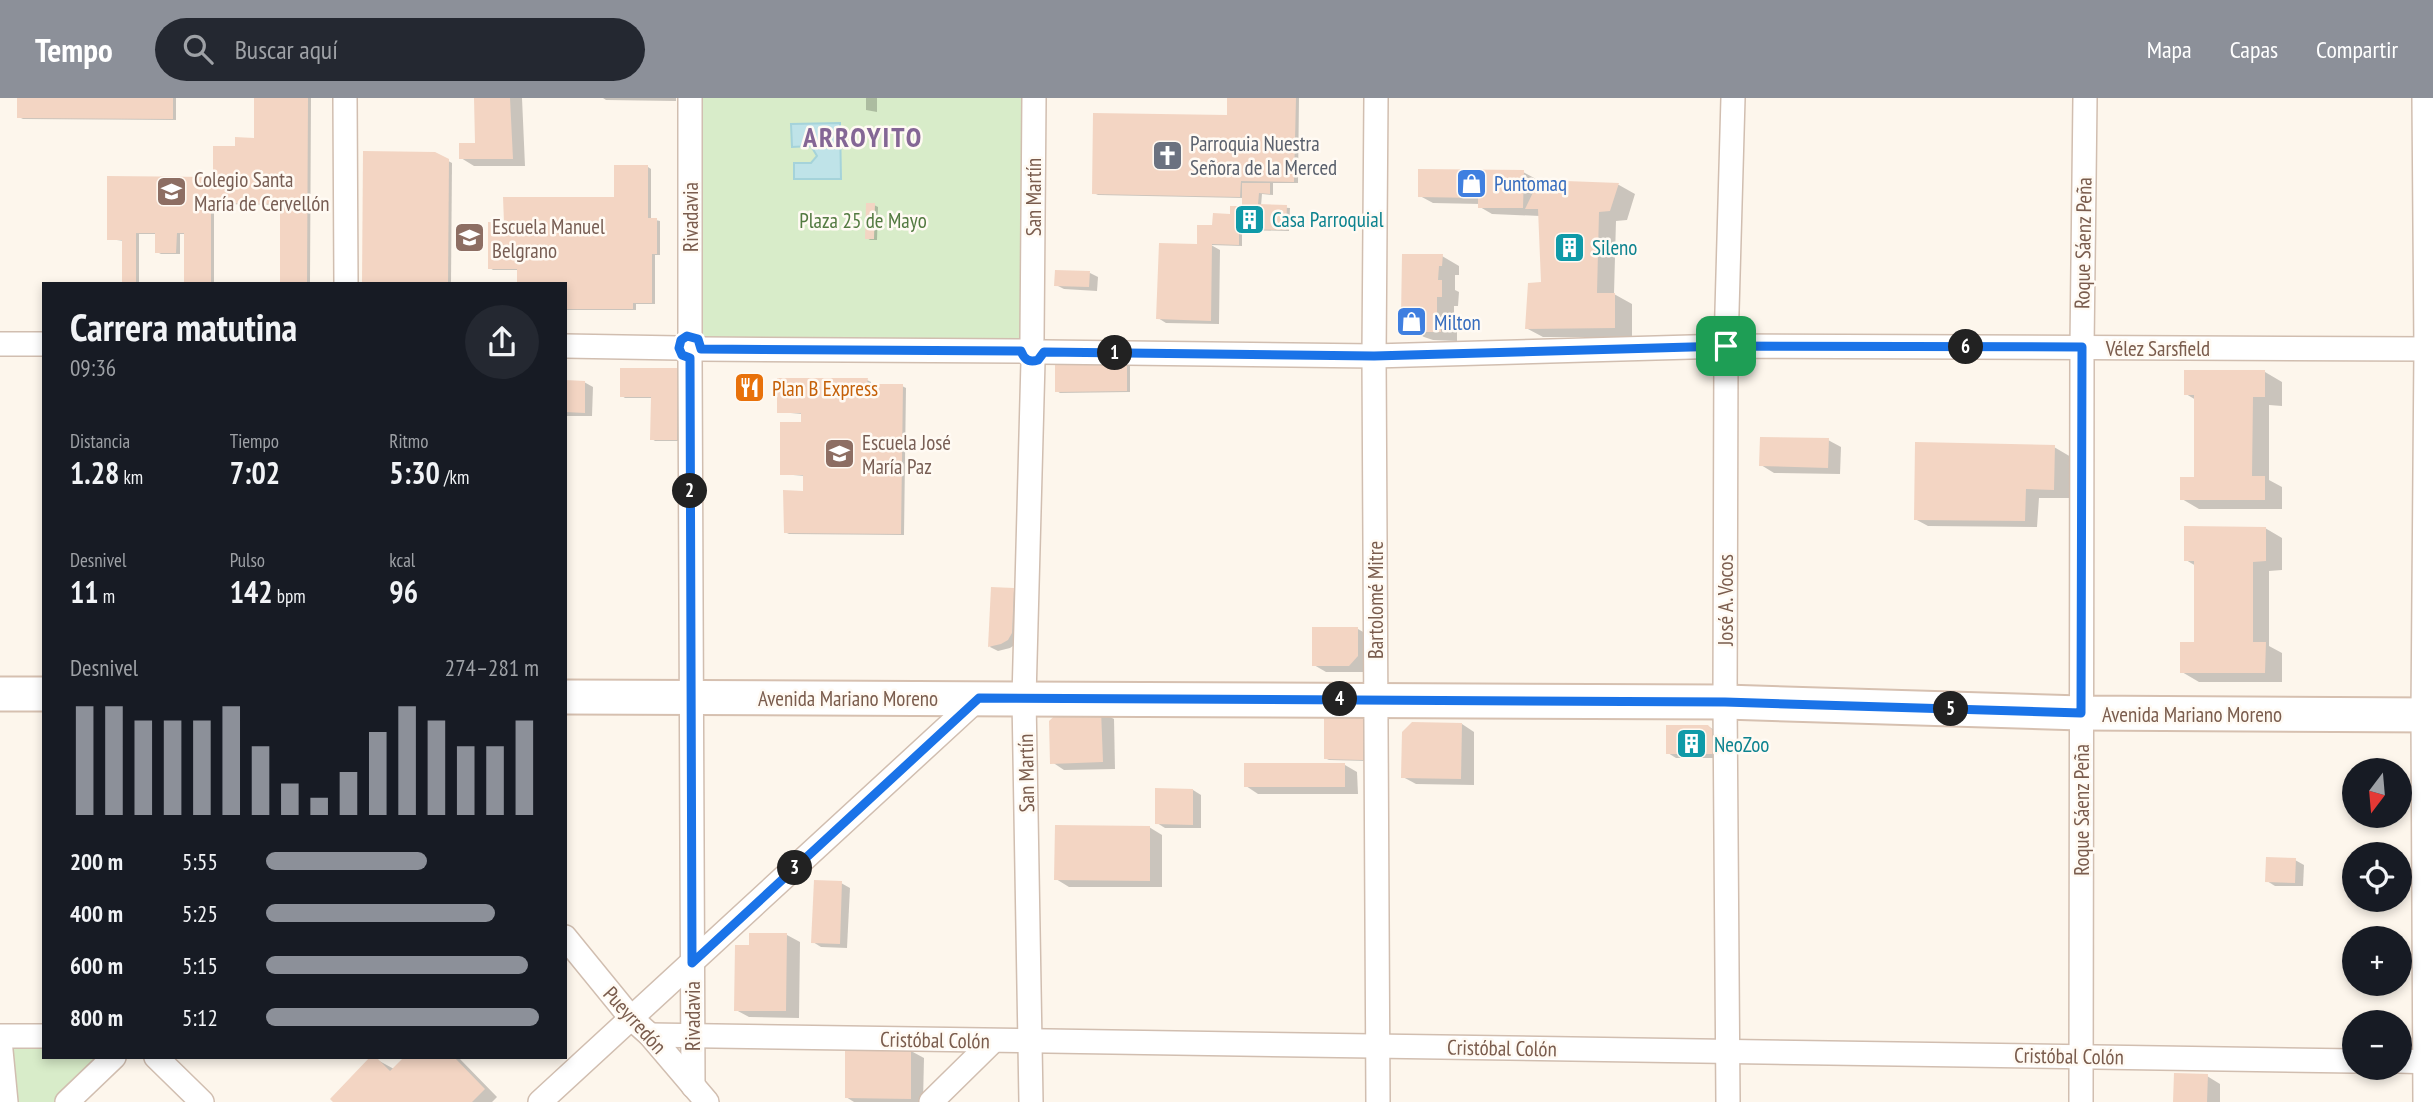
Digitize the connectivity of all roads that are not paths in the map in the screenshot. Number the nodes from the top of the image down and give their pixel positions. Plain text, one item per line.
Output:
1 (345, 98) edge
2 (690, 98) edge
3 (1034, 98) edge
4 (1376, 98) edge
5 (1733, 98) edge
6 (2085, 98) edge
7 (2424, 98) edge
8 (346, 282) edge
9 (0, 344) edge
10 (42, 344) edge
11 (567, 346) edge
12 (1726, 346) junction
13 (2082, 347) junction
14 (690, 348) junction
15 (2430, 349) edge
16 (1033, 351) junction
17 (1374, 356) junction
18 (0, 694) edge
19 (42, 694) edge
20 (567, 697) edge
21 (691, 697) junction
22 (979, 698) junction
23 (1024, 698) junction
24 (1376, 699) junction
25 (1725, 702) junction
26 (2081, 713) junction
27 (2428, 715) edge
28 (567, 939) edge
29 (692, 963) junction
30 (631, 1018) junction
31 (650, 1035) junction
32 (42, 1036) edge
33 (692, 1036) junction
34 (0, 1038) edge
35 (993, 1041) junction
36 (1030, 1041) junction
37 (1377, 1046) junction
38 (1728, 1051) junction
39 (2081, 1056) junction
40 (112, 1059) edge
41 (158, 1059) edge
42 (2342, 1060) edge
43 (2429, 1062) edge
44 (700, 1094) edge
45 (6, 1102) edge
46 (67, 1102) edge
47 (202, 1102) edge
48 (540, 1102) edge
49 (931, 1102) edge
50 (1031, 1102) edge
51 (1378, 1102) edge
52 (1728, 1102) edge
53 (2081, 1102) edge
54 (2425, 1102) edge

1 - 8 street
2 - 14 street, Rivadavia
3 - 16 street, San Martín
4 - 17 street, Bartolomé Mitre
5 - 12 street, José A. Vocos
6 - 13 street, Roque Sáenz Peña
7 - 15 street
9 - 10 street
11 - 14 street, Vélez Sarsfield
12 - 13 street, Vélez Sarsfield
12 - 17 street, Vélez Sarsfield
12 - 25 street, José A. Vocos
13 - 15 street, Vélez Sarsfield
13 - 26 street, Roque Sáenz Peña
14 - 16 street, Vélez Sarsfield
14 - 21 street, Rivadavia
15 - 27 street
16 - 17 street, Vélez Sarsfield
16 - 23 street, San Martín
17 - 24 street, Bartolomé Mitre
18 - 19 main road
20 - 21 main road, Avenida Mariano Moreno
21 - 22 main road, Avenida Mariano Moreno
21 - 29 street, Rivadavia
22 - 23 main road, Avenida Mariano Moreno
22 - 29 street
23 - 24 main road, Avenida Mariano Moreno
23 - 36 street, San Martín
24 - 25 main road, Avenida Mariano Moreno
24 - 37 street, Bartolomé Mitre
25 - 26 main road, Avenida Mariano Moreno
25 - 38 street, José A. Vocos
26 - 27 main road, Avenida Mariano Moreno
26 - 39 street, Roque Sáenz Peña
27 - 43 street
28 - 30 street, Pueyrredón
29 - 30 street
29 - 33 street, Rivadavia
30 - 31 street, Pueyrredón
30 - 48 street
31 - 33 street, Cristóbal Colón
31 - 44 street, Pueyrredón
32 - 34 street
33 - 35 street, Cristóbal Colón
33 - 44 street, Rivadavia
34 - 45 street
35 - 36 street, Cristóbal Colón
35 - 49 street
36 - 37 street, Cristóbal Colón
36 - 50 street, San Martín
37 - 38 street, Cristóbal Colón
37 - 51 street, Bartolomé Mitre
38 - 39 street, Cristóbal Colón
38 - 52 street, José A. Vocos
39 - 42 street, Cristóbal Colón
39 - 53 street, Roque Sáenz Peña
40 - 46 street
41 - 47 street
43 - 54 street

